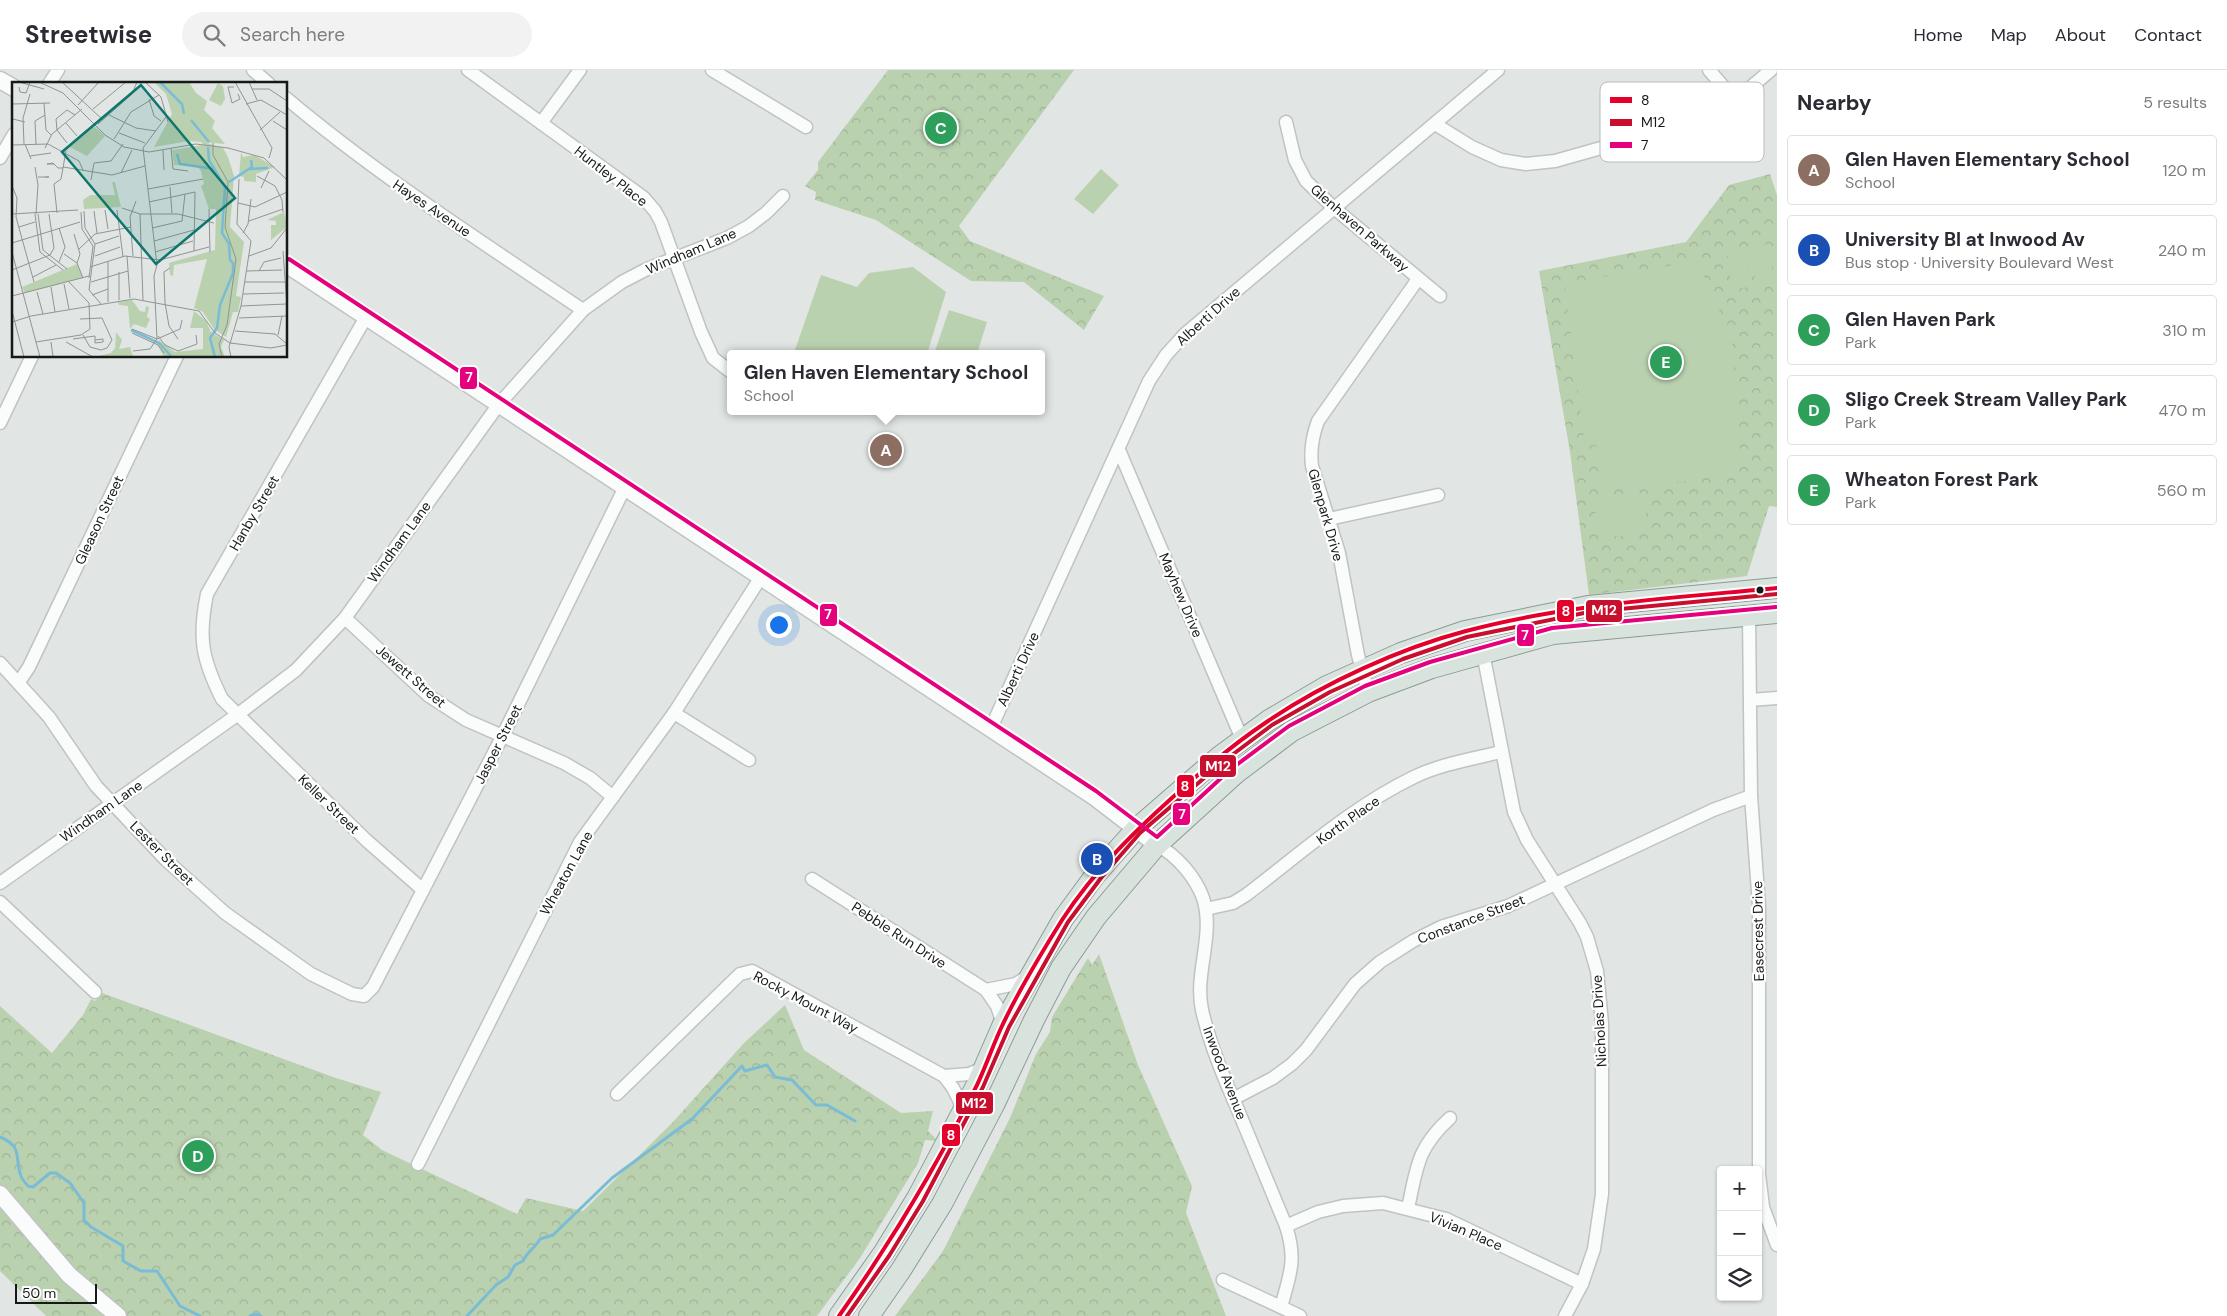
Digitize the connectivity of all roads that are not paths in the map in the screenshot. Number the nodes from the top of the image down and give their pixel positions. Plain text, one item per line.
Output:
1 (58, 70) edge
2 (253, 70) edge
3 (468, 70) edge
4 (580, 70) edge
5 (712, 70) edge
6 (1498, 70) edge
7 (1709, 70) edge
8 (1771, 70) edge
9 (0, 80) edge
10 (50, 82) edge
11 (267, 82) edge
12 (1719, 82) edge
13 (1757, 82) edge
14 (12, 87) edge
15 (288, 100) edge
16 (1286, 122) dead end
17 (541, 123) junction
18 (1435, 124) junction
19 (806, 127) dead end
20 (12, 137) edge
21 (1600, 148) edge
22 (0, 158) edge
23 (784, 196) dead end
24 (1334, 208) junction
25 (674, 258) junction
26 (288, 265) edge
27 (1418, 279) junction
28 (1440, 296) dead end
29 (583, 310) junction
30 (366, 317) junction
31 (31, 358) edge
32 (176, 358) edge
33 (727, 369) edge
34 (499, 404) junction
35 (0, 423) edge
36 (1119, 450) junction
37 (625, 487) junction
38 (1438, 495) dead end
39 (1329, 520) junction
40 (760, 577) junction
41 (1777, 588) edge
42 (1777, 613) edge
43 (1749, 615) junction
44 (345, 618) junction
45 (1483, 653) junction
46 (0, 663) edge
47 (1362, 669) junction
48 (19, 682) junction
49 (1368, 692) junction
50 (1777, 698) edge
51 (1750, 700) junction
52 (674, 713) junction
53 (237, 715) junction
54 (991, 728) junction
55 (502, 737) junction
56 (1242, 739) junction
57 (1501, 752) junction
58 (749, 760) dead end
59 (1751, 796) junction
60 (613, 797) junction
61 (113, 802) junction
62 (1136, 829) junction
63 (1157, 845) junction
64 (812, 879) dead end
65 (0, 882) edge
66 (1555, 885) junction
67 (423, 890) junction
68 (0, 902) edge
69 (1206, 909) junction
70 (1030, 975) junction
71 (986, 990) junction
72 (95, 992) dead end
73 (364, 996) joint
74 (1002, 1024) junction
75 (984, 1068) junction
76 (944, 1076) junction
77 (617, 1094) dead end
78 (1233, 1099) junction
79 (964, 1110) junction
80 (1450, 1118) dead end
81 (418, 1164) dead end
82 (0, 1194) edge
83 (1408, 1208) junction
84 (1286, 1226) junction
85 (1777, 1245) edge
86 (1223, 1280) dead end
87 (1582, 1284) junction
88 (1281, 1307) junction
89 (118, 1316) edge
90 (839, 1316) edge
91 (869, 1316) edge
92 (1300, 1316) edge
93 (1565, 1316) edge

1 - 10 street
2 - 11 street
3 - 17 street, Huntley Place
4 - 17 street
5 - 19 street
6 - 18 street, Alberti Drive
7 - 12 street
8 - 13 street
9 - 14 street
15 - 29 street, Hayes Avenue
16 - 24 street, Glenhaven Parkway
17 - 25 street, Huntley Place
18 - 21 street
18 - 24 street, Alberti Drive
20 - 22 street
23 - 25 street, Windham Lane
24 - 27 street, Glenhaven Parkway
24 - 36 street, Alberti Drive
25 - 29 street, Windham Lane
25 - 33 street, Huntley Place
26 - 30 street, Inwood Avenue
27 - 28 street, Glenhaven Parkway
27 - 39 street, Glenpark Drive
29 - 34 street, Windham Lane
30 - 34 street, Inwood Avenue
30 - 53 street, Hanby Street
31 - 35 street
32 - 48 street, Gleason Street
34 - 37 street, Inwood Avenue
34 - 44 street, Windham Lane
36 - 54 street, Alberti Drive
36 - 56 street, Mayhew Drive
37 - 40 street, Inwood Avenue
37 - 55 street, Jasper Street
38 - 39 street
39 - 47 street, Glenpark Drive
40 - 52 street, Wheaton Lane
40 - 54 street, Inwood Avenue
41 - 47 main road
42 - 43 main road
43 - 45 main road
43 - 51 street, Easecrest Drive
44 - 53 street, Windham Lane
44 - 55 street, Jewett Street
45 - 49 main road
45 - 57 street, Nicholas Drive
46 - 48 street, Lester Street
47 - 49 street, Glenpark Drive
47 - 56 main road
48 - 61 street, Lester Street
49 - 63 main road
50 - 51 street
51 - 59 street, Easecrest Drive
52 - 58 street
52 - 60 street, Wheaton Lane
53 - 61 street, Windham Lane
53 - 67 street, Keller Street
54 - 62 street, Inwood Avenue
55 - 60 street, Jewett Street
55 - 67 street, Jasper Street
56 - 62 main road
57 - 66 street, Nicholas Drive
57 - 69 street, Korth Place
59 - 66 street, Constance Street
59 - 85 street, Easecrest Drive
60 - 81 street, Wheaton Lane
61 - 65 street, Windham Lane
61 - 73 street, Lester Street
62 - 63 street, Inwood Avenue
62 - 70 main road
63 - 69 street, Inwood Avenue
63 - 91 main road
64 - 71 street, Pebble Run Drive
66 - 78 street, Constance Street
66 - 87 street, Nicholas Drive
67 - 73 street, Jasper Street
68 - 72 street
69 - 78 street, Inwood Avenue
70 - 71 street
70 - 74 main road
71 - 74 street, Pebble Run Drive
74 - 75 main road
75 - 76 street
75 - 79 main road
76 - 77 street, Rocky Mount Way
76 - 79 street, Rocky Mount Way
78 - 84 street, Inwood Avenue
79 - 90 main road
80 - 83 street
82 - 89 street
83 - 84 street, Vivian Place
83 - 87 street, Vivian Place
84 - 88 street, Inwood Avenue
86 - 88 street
87 - 93 street, Nicholas Drive
88 - 92 street

